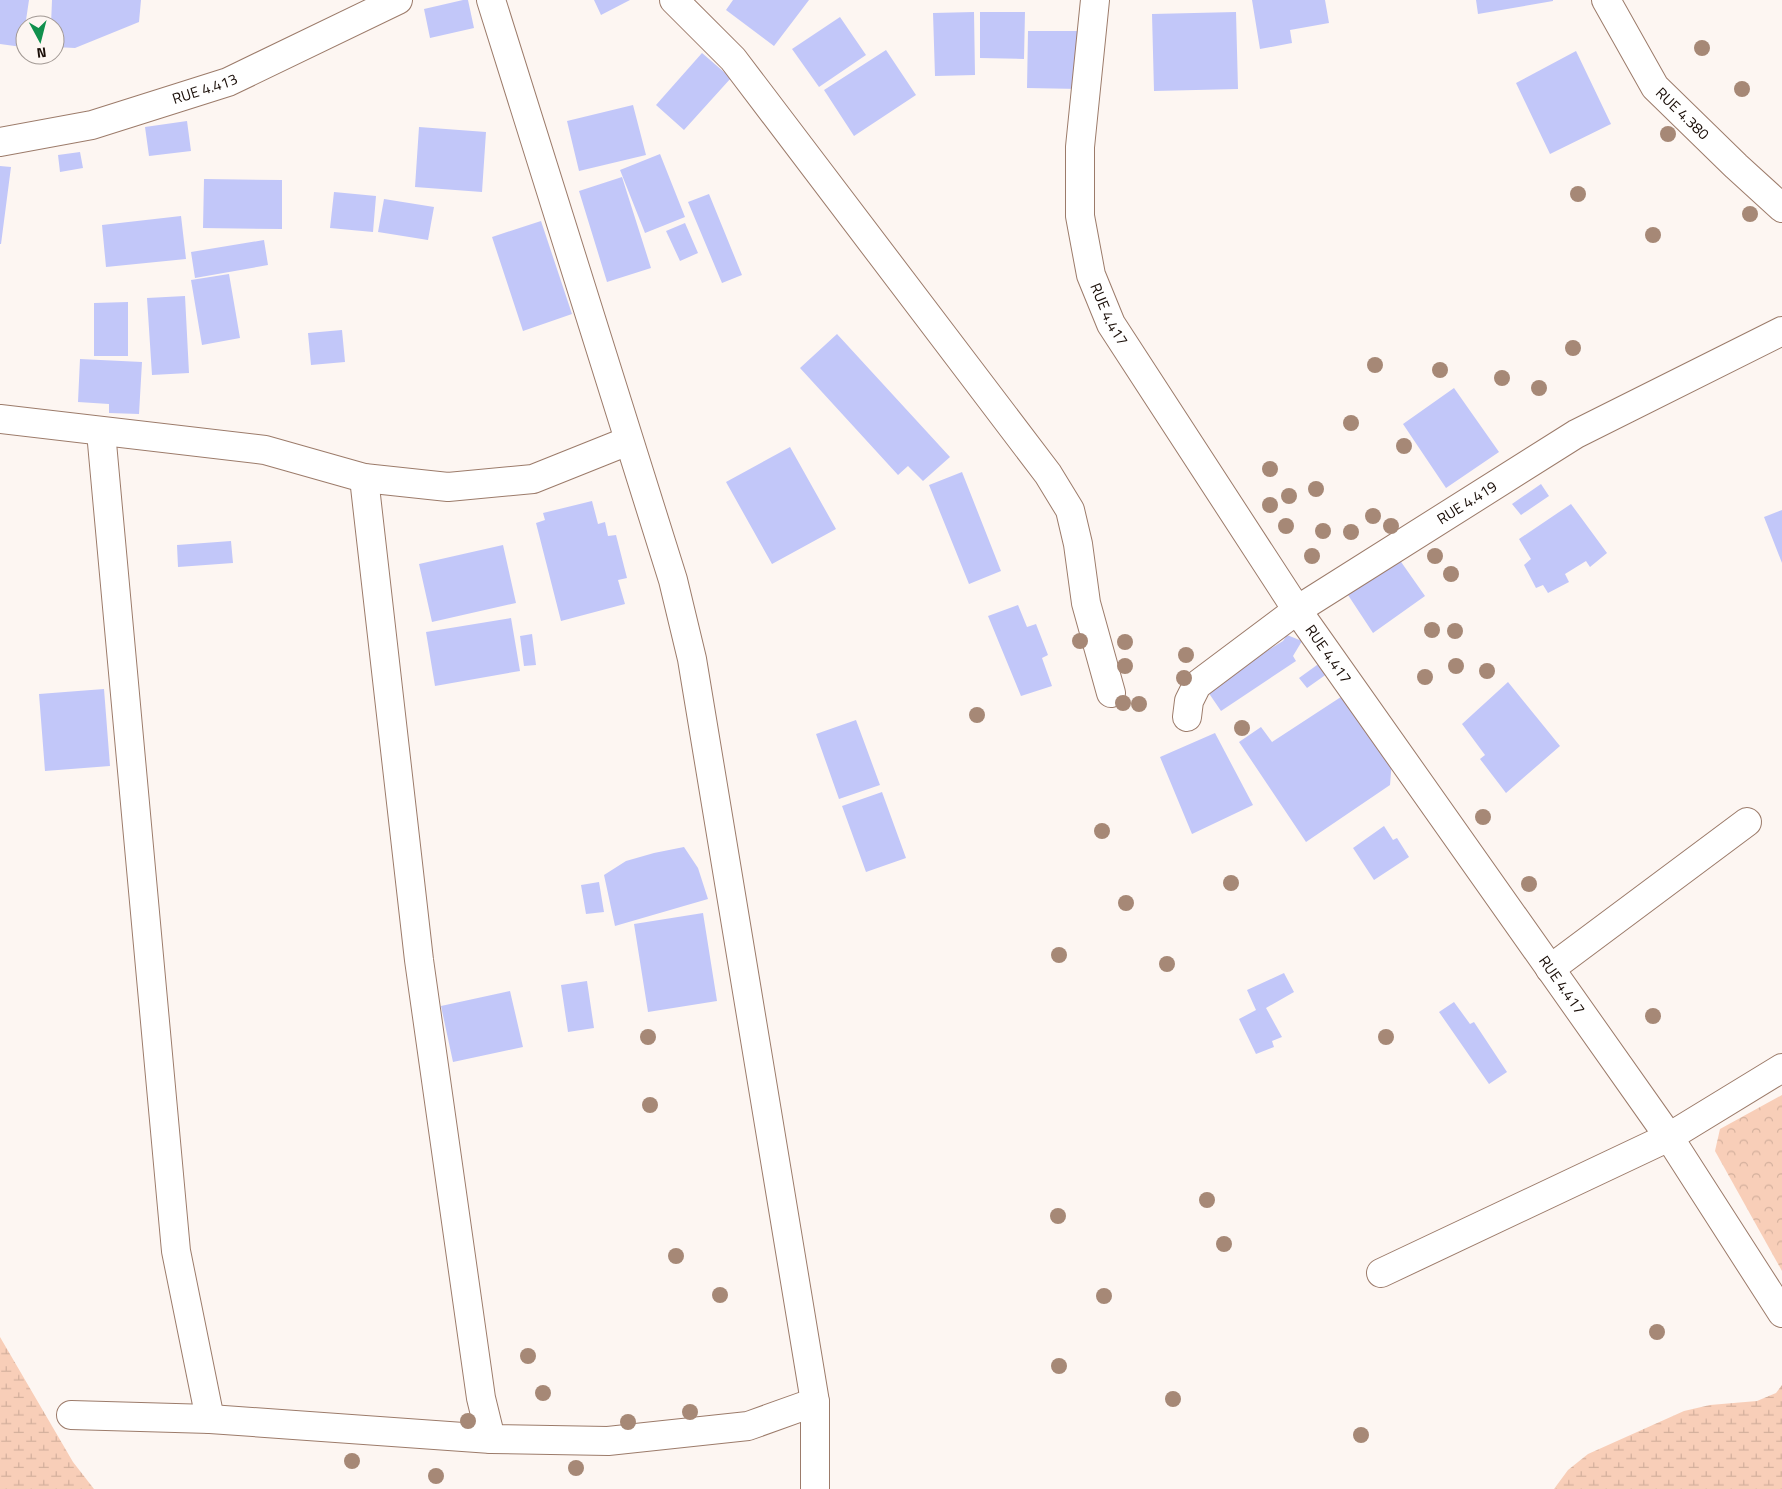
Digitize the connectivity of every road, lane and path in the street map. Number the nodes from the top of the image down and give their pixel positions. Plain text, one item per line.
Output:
1 (398, 0) edge
2 (491, 0) edge
3 (1095, 0) edge
4 (1606, 0) edge
5 (679, 2) edge
6 (0, 142) edge
7 (1782, 208) edge
8 (1782, 331) edge
9 (0, 419) edge
10 (101, 432) junction
11 (628, 441) junction
12 (364, 478) junction
13 (1297, 610) junction
14 (1111, 694) dead end
15 (1187, 717) dead end
16 (1747, 822) dead end
17 (1550, 969) junction
18 (1782, 1068) edge
19 (1669, 1137) junction
20 (1381, 1273) dead end
21 (1782, 1312) edge
22 (815, 1402) junction
23 (71, 1415) dead end
24 (210, 1419) junction
25 (491, 1439) junction
26 (815, 1489) edge

1 - 6 street, RUE 4.413
2 - 11 street
3 - 13 street, RUE 4.417
4 - 7 street, RUE 4.380
5 - 14 street
8 - 13 street, RUE 4.419
9 - 10 street
10 - 12 street
10 - 24 street
11 - 12 street
11 - 22 street
12 - 25 street
13 - 15 street, RUE 4.419
13 - 17 street, RUE 4.417
16 - 17 street
17 - 19 street, RUE 4.417
18 - 19 street
19 - 20 street
19 - 21 street, RUE 4.417
22 - 25 street
22 - 26 street
23 - 24 street
24 - 25 street

